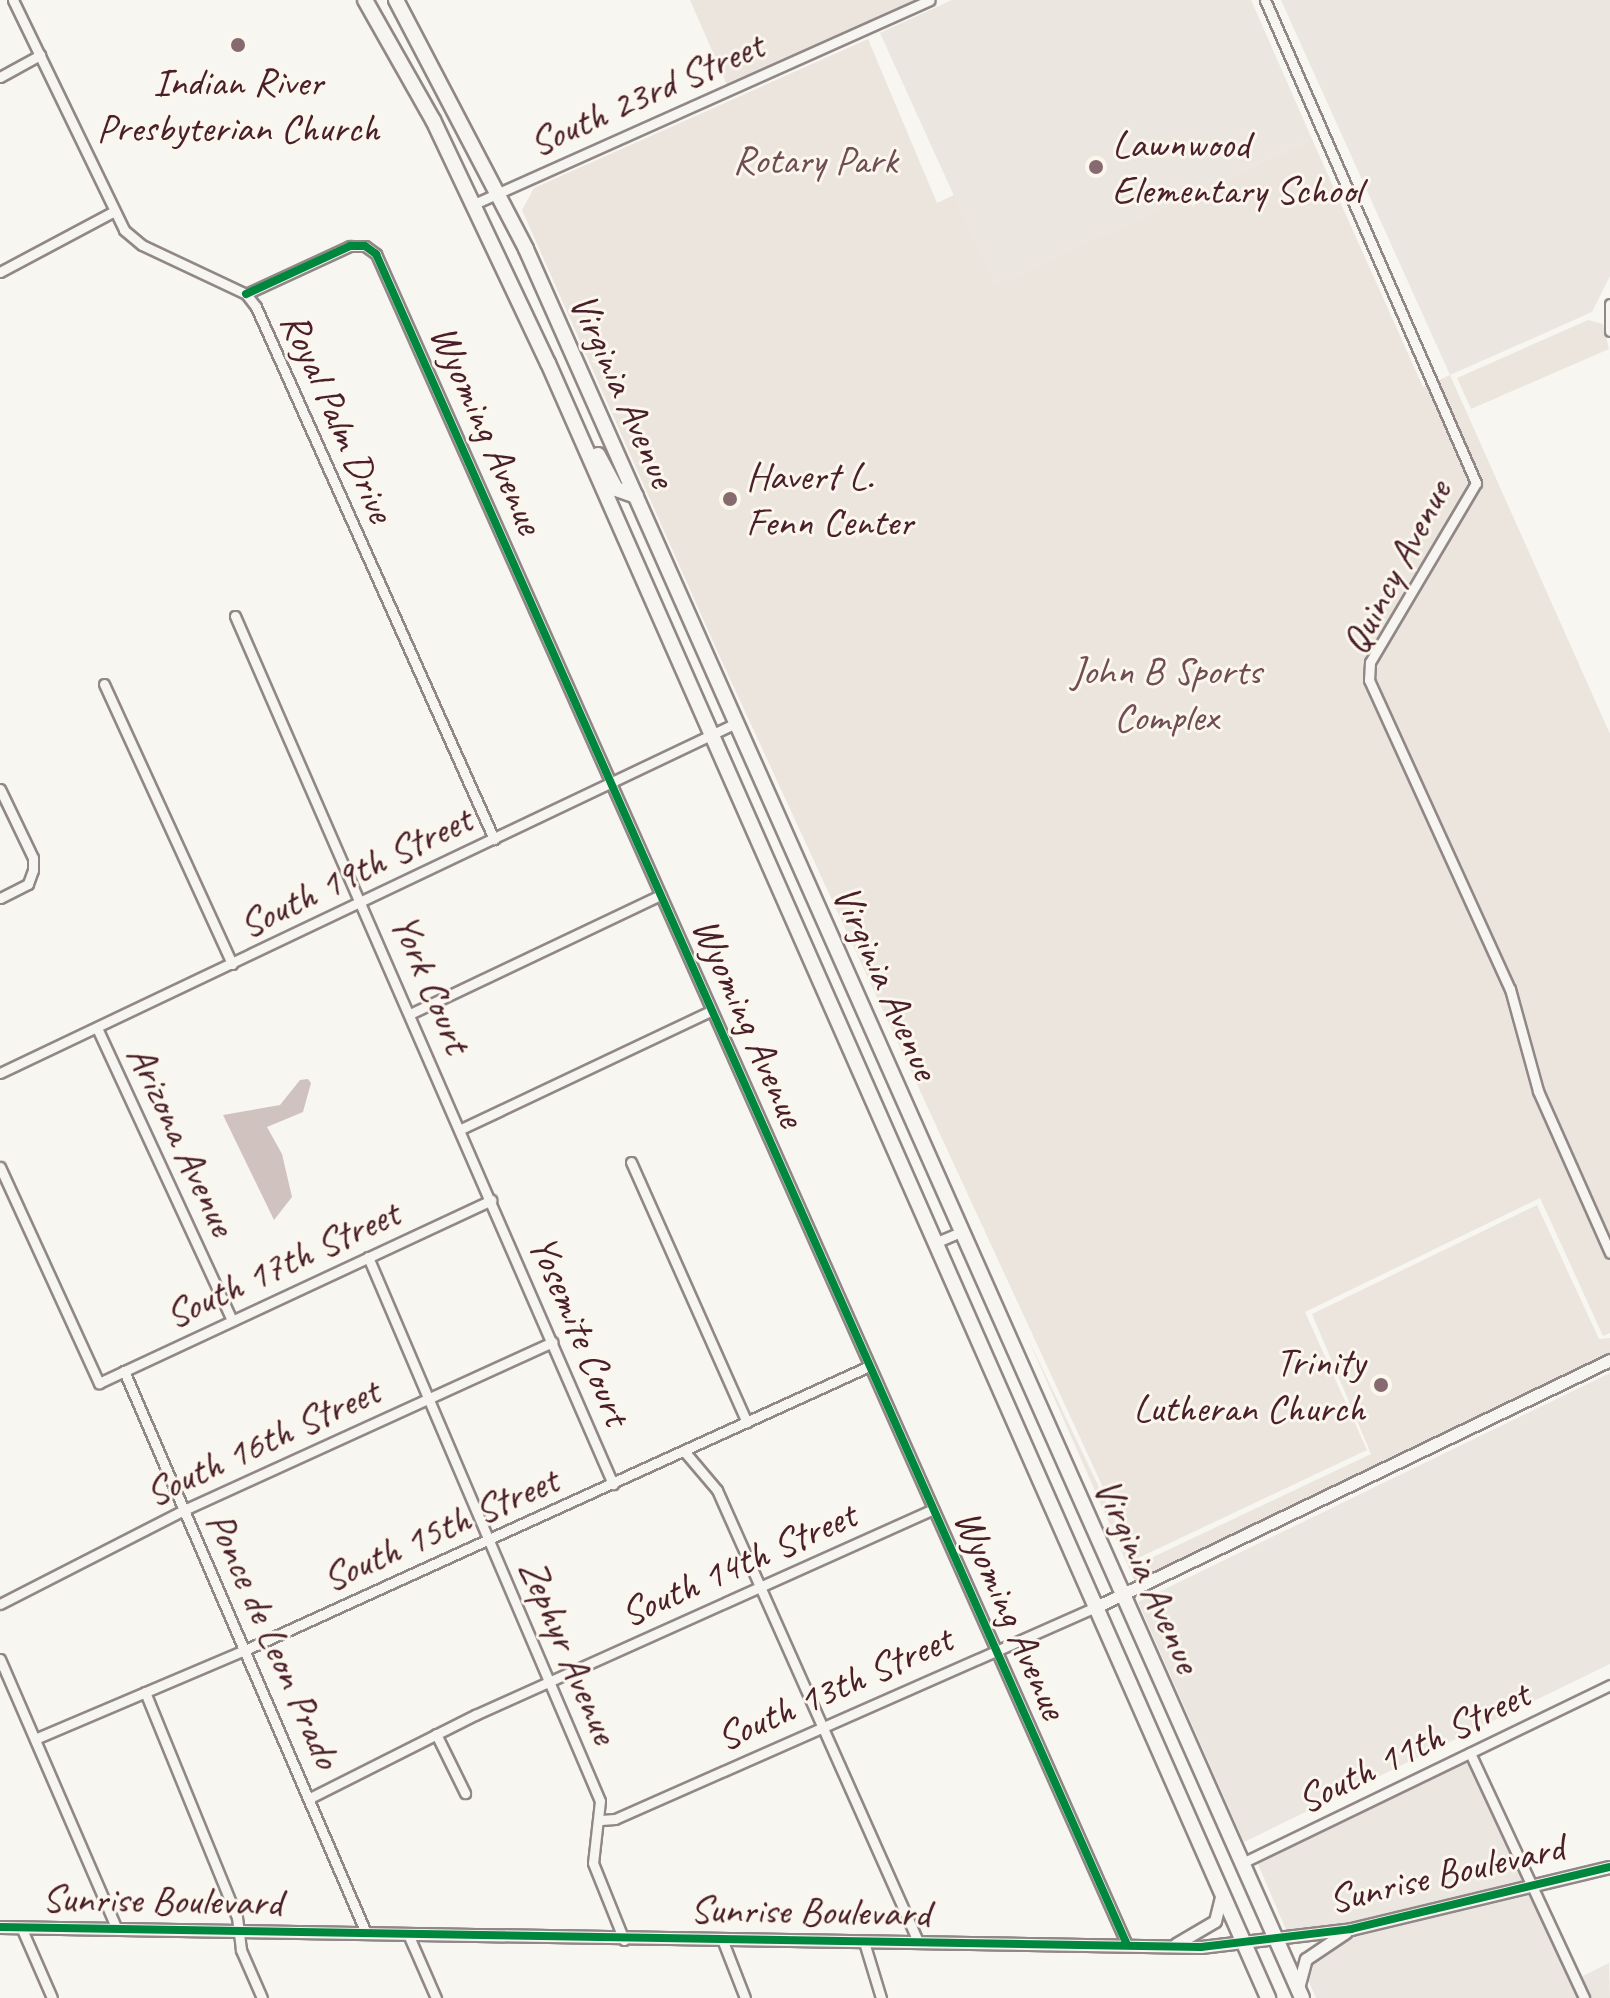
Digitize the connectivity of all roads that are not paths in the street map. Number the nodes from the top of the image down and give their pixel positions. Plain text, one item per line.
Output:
1 (13, 0) edge
2 (365, 0) edge
3 (396, 0) edge
4 (929, 0) edge
5 (1265, 0) edge
6 (40, 55) junction
7 (0, 77) edge
8 (499, 192) junction
9 (474, 204) junction
10 (111, 213) junction
11 (0, 271) edge
12 (246, 294) junction
13 (1610, 304) edge
14 (1610, 331) edge
15 (548, 363) junction
16 (636, 496) junction
17 (235, 616) dead end
18 (104, 684) dead end
19 (736, 723) junction
20 (713, 737) junction
21 (612, 784) junction
22 (0, 789) edge
23 (494, 839) junction
24 (660, 895) junction
25 (0, 898) edge
26 (362, 901) junction
27 (232, 964) junction
28 (711, 1011) junction
29 (412, 1013) junction
30 (97, 1028) junction
31 (0, 1073) edge
32 (461, 1129) junction
33 (631, 1162) dead end
34 (0, 1167) edge
35 (491, 1200) junction
36 (961, 1232) junction
37 (937, 1242) junction
38 (1610, 1253) edge
39 (368, 1257) junction
40 (232, 1320) junction
41 (552, 1342) junction
42 (1610, 1360) edge
43 (867, 1367) junction
44 (124, 1371) junction
45 (428, 1398) junction
46 (747, 1422) junction
47 (684, 1451) junction
48 (613, 1484) junction
49 (184, 1510) junction
50 (931, 1510) junction
51 (488, 1539) junction
52 (760, 1586) junction
53 (1122, 1594) junction
54 (0, 1604) edge
55 (1098, 1606) junction
56 (245, 1650) junction
57 (995, 1651) junction
58 (0, 1659) edge
59 (549, 1681) junction
60 (1610, 1685) edge
61 (145, 1692) junction
62 (824, 1729) junction
63 (436, 1734) junction
64 (35, 1739) junction
65 (1470, 1753) junction
66 (465, 1793) dead end
67 (310, 1798) junction
68 (601, 1820) junction
69 (1242, 1863) junction
70 (1610, 1867) edge
71 (1533, 1887) junction
72 (1222, 1892) junction
73 (0, 1927) edge
74 (21, 1927) junction
75 (116, 1927) junction
76 (1351, 1929) junction
77 (239, 1930) junction
78 (366, 1933) junction
79 (408, 1934) junction
80 (722, 1939) junction
81 (1275, 1939) junction
82 (624, 1940) junction
83 (864, 1942) junction
84 (918, 1942) junction
85 (1244, 1944) junction
86 (1127, 1945) junction
87 (1172, 1946) junction
88 (1300, 1993) edge
89 (52, 1998) edge
90 (262, 1998) edge
91 (436, 1998) edge
92 (745, 1998) edge
93 (881, 1998) edge
94 (1268, 1998) edge
95 (1584, 1998) edge

1 - 6 street, Royal Palm Drive
2 - 9 main road, Virginia Avenue
3 - 8 main road, Virginia Avenue
4 - 8 street, South 23rd Street
5 - 38 street, Quincy Avenue
6 - 7 street
6 - 10 street, Royal Palm Drive
8 - 9 street, South 23rd Street
8 - 16 main road, Virginia Avenue
9 - 15 main road, Virginia Avenue
10 - 11 street
10 - 12 street, Royal Palm Drive
12 - 21 street, Wyoming Avenue
12 - 23 street, Royal Palm Drive
13 - 14 street
15 - 16 main road
15 - 20 main road, Virginia Avenue
16 - 19 main road, Virginia Avenue
17 - 26 street, York Court
18 - 27 street
19 - 20 street, South 19th Street
19 - 36 main road, Virginia Avenue
20 - 21 street, South 19th Street
20 - 37 main road, Virginia Avenue
21 - 23 street, South 19th Street
21 - 24 street, Wyoming Avenue
22 - 25 street
23 - 26 street, South 19th Street
24 - 28 street, Wyoming Avenue
24 - 29 street
26 - 27 street, South 19th Street
26 - 29 street, York Court
27 - 30 street, South 19th Street
28 - 32 street
28 - 43 street, Wyoming Avenue
29 - 32 street, York Court
30 - 31 street, South 19th Street
30 - 40 street, Arizona Avenue
32 - 35 street, York Court
33 - 46 street
34 - 44 street, South 17th Street
35 - 39 street, South 17th Street
35 - 41 street, Yosemite Court
36 - 37 street
36 - 53 main road, Virginia Avenue
37 - 55 main road, Virginia Avenue
39 - 40 street, South 17th Street
39 - 45 street, Zephyr Avenue
40 - 44 street, South 17th Street
41 - 45 street, South 16th Street
41 - 48 street, Yosemite Court
42 - 53 street, South 13th Street
43 - 46 street, South 15th Street
43 - 50 street, Wyoming Avenue
44 - 49 street, Ponce de Leon Prado
45 - 49 street, South 16th Street
45 - 51 street, Zephyr Avenue
46 - 47 street, South 15th Street
47 - 48 street, South 15th Street
47 - 52 street
48 - 51 street, South 15th Street
49 - 54 street, South 16th Street
49 - 56 street, Ponce de Leon Prado
50 - 52 street, South 14th Street
50 - 57 street, Wyoming Avenue
51 - 56 street, South 15th Street
51 - 59 street, Zephyr Avenue
52 - 59 street, South 14th Street
52 - 62 street
53 - 55 street, South 13th Street
53 - 69 main road, Virginia Avenue
55 - 57 street, South 13th Street
55 - 72 main road, Virginia Avenue
56 - 61 street, South 15th Street
56 - 67 street, Ponce de Leon Prado
57 - 62 street, South 13th Street
57 - 86 street, Wyoming Avenue
58 - 64 street
59 - 63 street, South 14th Street
59 - 68 street, Zephyr Avenue
60 - 65 street, South 11th Street
61 - 64 street, South 15th Street
61 - 77 street
62 - 68 street, South 13th Street
62 - 84 street
63 - 66 street
63 - 67 street, South 14th Street
64 - 75 street
65 - 69 street, South 11th Street
65 - 71 street
67 - 78 street, Ponce de Leon Prado
68 - 82 street, Zephyr Avenue
69 - 81 main road, Virginia Avenue
70 - 71 street, Sunrise Boulevard
71 - 76 street, Sunrise Boulevard
71 - 95 street
72 - 85 main road, Virginia Avenue
72 - 87 street
73 - 74 street, Sunrise Boulevard
74 - 75 street, Sunrise Boulevard
74 - 89 street
75 - 77 street, Sunrise Boulevard
76 - 81 street, Sunrise Boulevard
76 - 88 street
77 - 78 street, Sunrise Boulevard
77 - 90 street
78 - 79 street, Sunrise Boulevard
79 - 82 street, Sunrise Boulevard
79 - 91 street
80 - 82 street, Sunrise Boulevard
80 - 83 street, Sunrise Boulevard
80 - 92 street
81 - 85 street, Sunrise Boulevard
81 - 88 main road, Virginia Avenue
83 - 84 street, Sunrise Boulevard
83 - 93 street
84 - 86 street, Sunrise Boulevard
85 - 87 street, Sunrise Boulevard
85 - 94 main road, Virginia Avenue
86 - 87 street, Sunrise Boulevard

